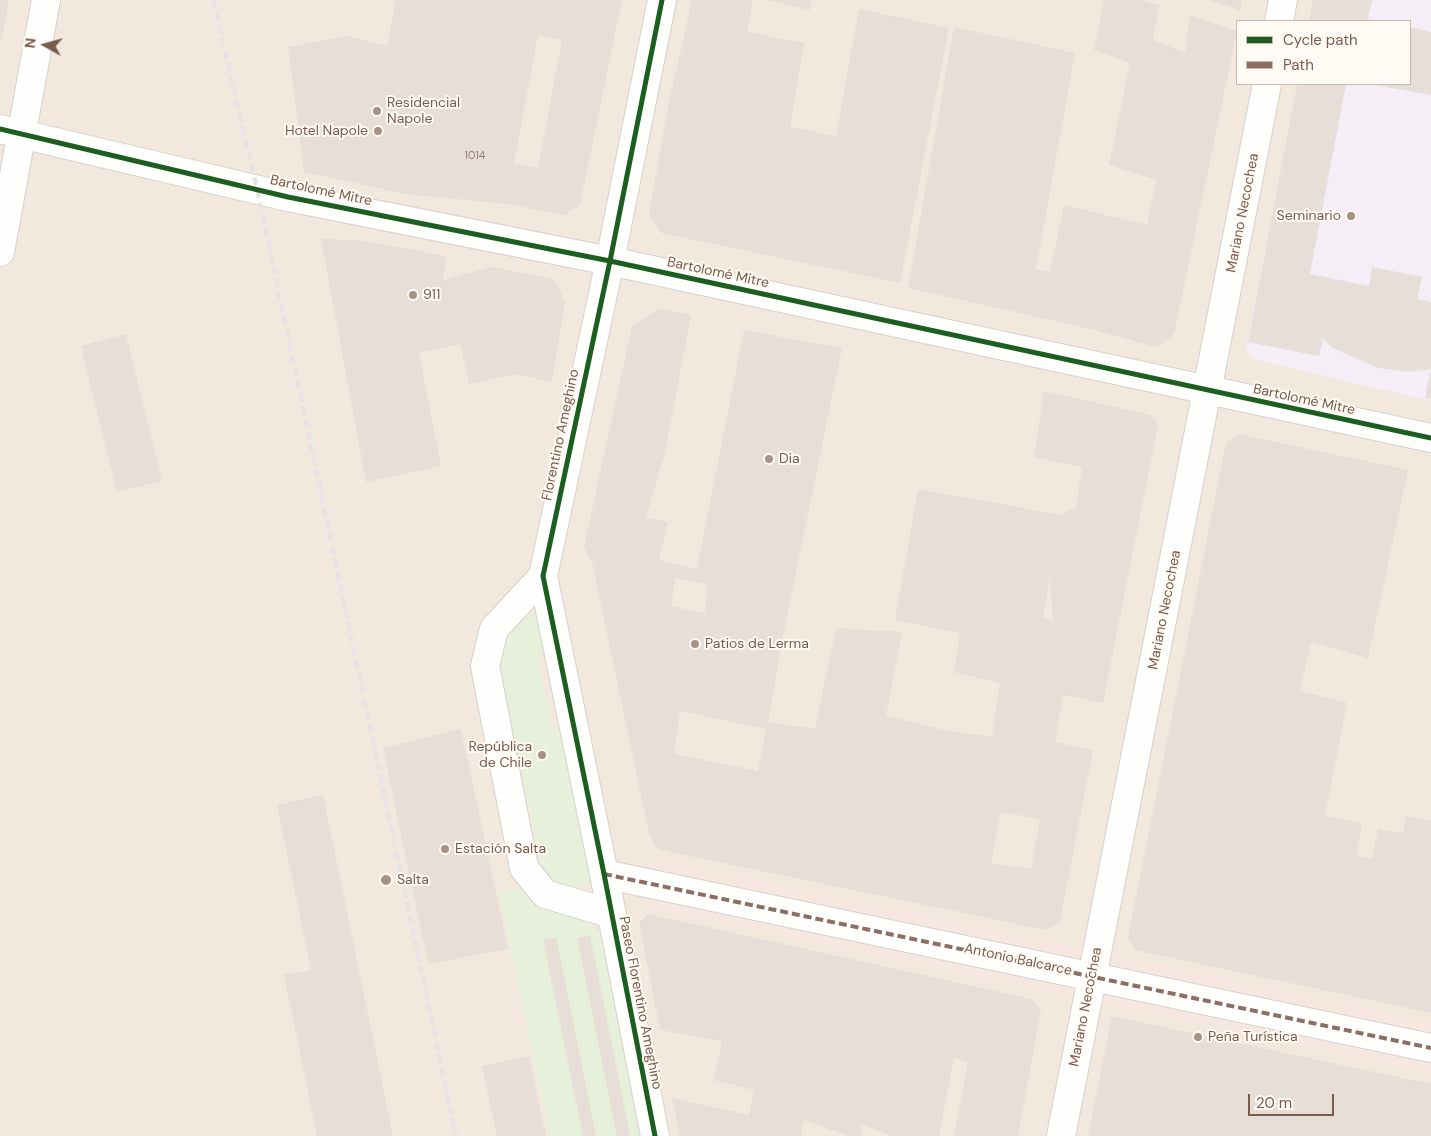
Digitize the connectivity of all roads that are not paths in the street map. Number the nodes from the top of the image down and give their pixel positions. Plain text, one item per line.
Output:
1 (46, 0) edge
2 (662, 0) edge
3 (1283, 0) edge
4 (1279, 20) edge
5 (1267, 85) edge
6 (11, 132) edge
7 (0, 252) edge
8 (610, 261) junction
9 (1208, 392) junction
10 (1431, 438) edge
11 (543, 576) junction
12 (604, 874) junction
13 (612, 914) junction
14 (1092, 975) junction
15 (1431, 1048) edge
16 (654, 1136) edge
17 (1061, 1136) edge

1 - 6 street
2 - 8 street, Florentino Ameghino
3 - 4 street
5 - 9 street, Mariano Necochea
6 - 7 street
6 - 8 street, Bartolomé Mitre
8 - 9 street, Bartolomé Mitre
8 - 11 street, Florentino Ameghino
9 - 10 street, Bartolomé Mitre
9 - 14 street, Mariano Necochea
11 - 12 street, Florentino Ameghino
11 - 13 street
12 - 13 street, Paseo Florentino Ameghino
12 - 14 street, Antonio Balcarce
13 - 16 street, Paseo Florentino Ameghino
14 - 15 street, Antonio Balcarce
14 - 17 street, Mariano Necochea

